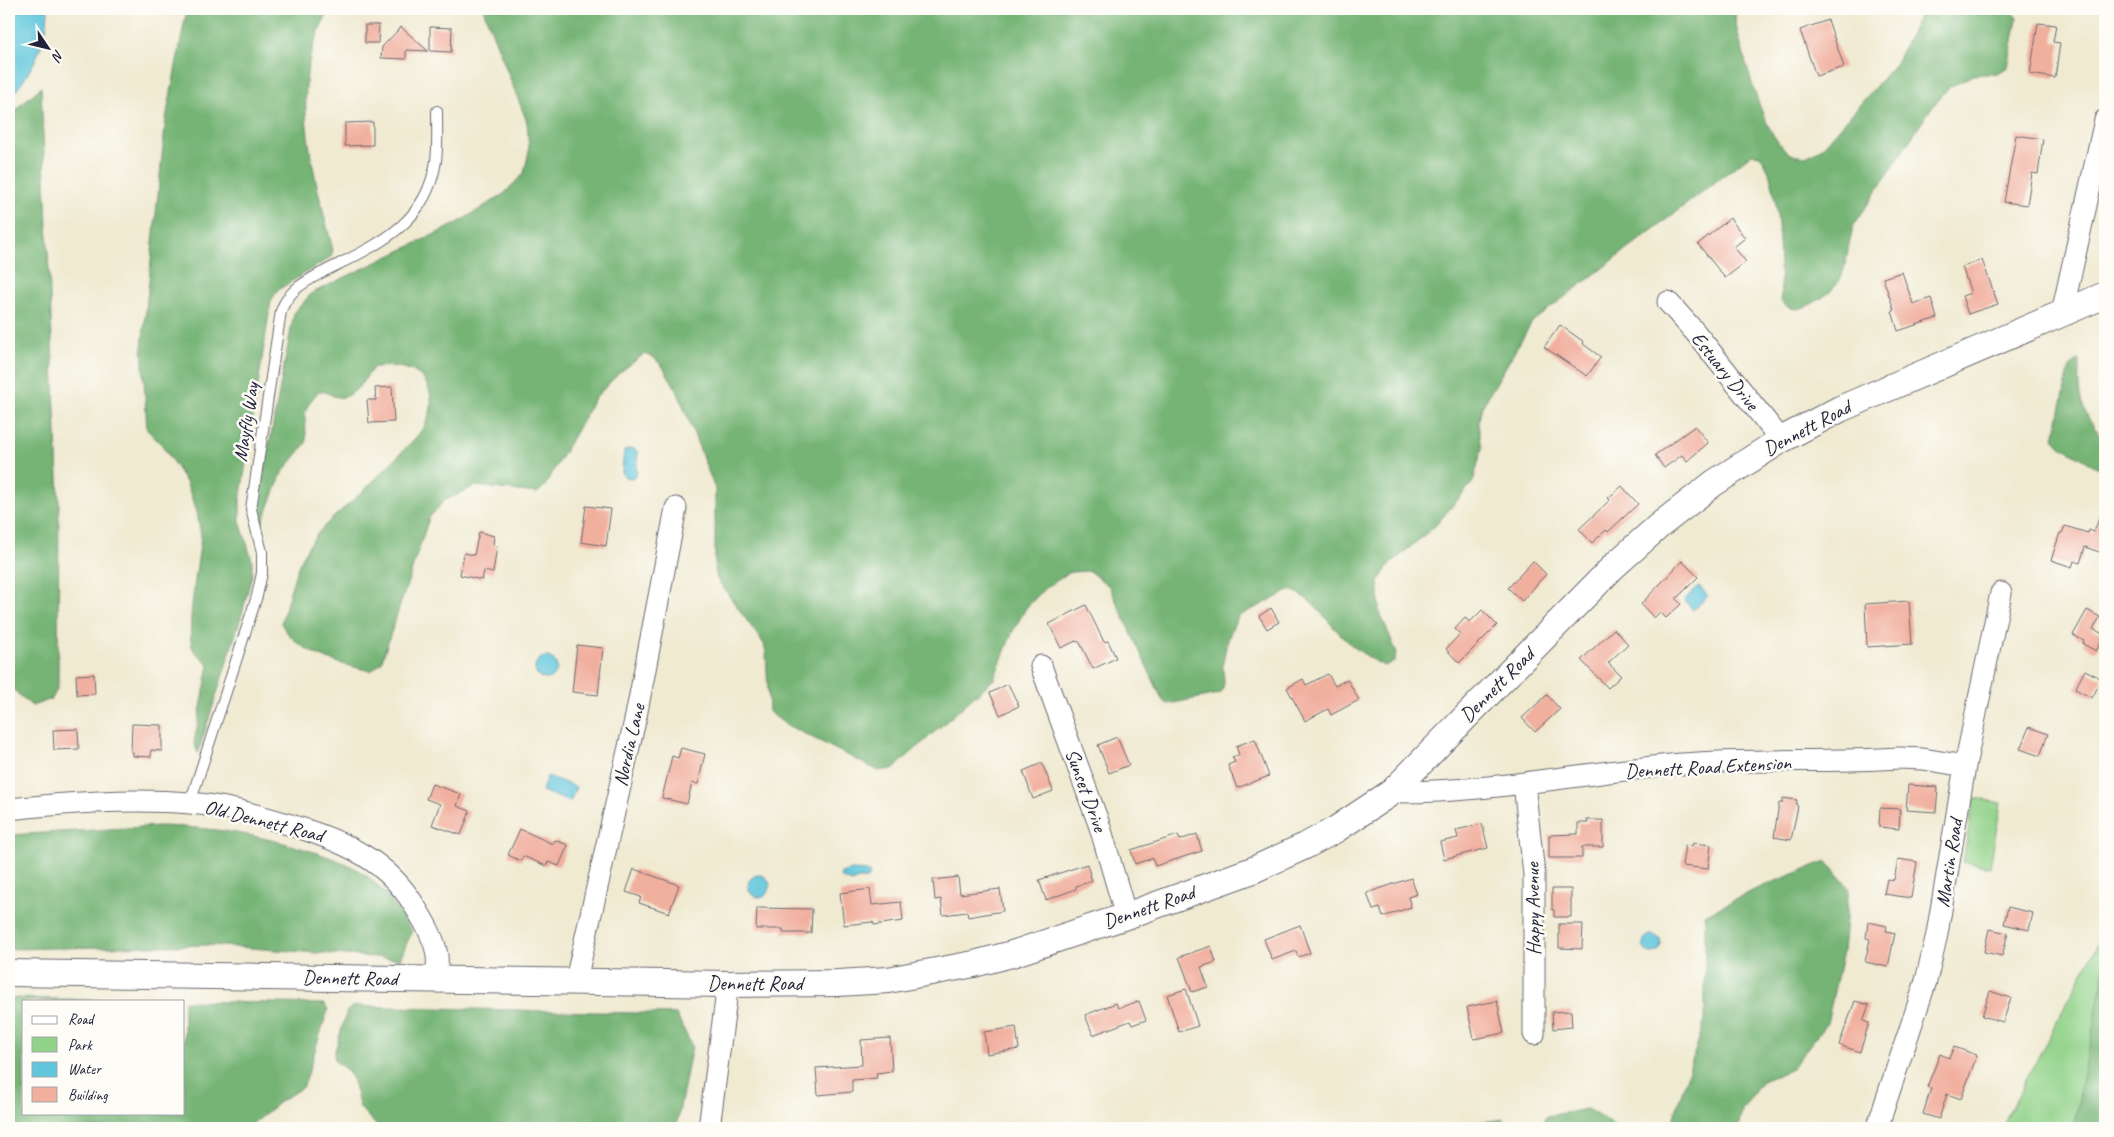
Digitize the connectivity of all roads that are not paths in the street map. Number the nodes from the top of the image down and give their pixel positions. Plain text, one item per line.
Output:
1 (437, 111) dead end
2 (2105, 120) edge
3 (2105, 295) edge
4 (1668, 302) dead end
5 (2062, 314) junction
6 (1781, 440) junction
7 (676, 508) dead end
8 (2001, 593) dead end
9 (1041, 666) dead end
10 (1965, 766) junction
11 (1524, 784) junction
12 (1392, 792) junction
13 (190, 803) junction
14 (9, 809) edge
15 (1126, 916) junction
16 (9, 973) edge
17 (436, 979) junction
18 (576, 980) junction
19 (728, 984) junction
20 (1534, 1034) dead end
21 (709, 1128) edge
22 (1878, 1128) edge

1 - 13 lane, Mayfly Way
2 - 5 street
3 - 5 street, Dennett Road
4 - 6 street, Estuary Drive
5 - 6 street, Dennett Road
6 - 12 street, Dennett Road
7 - 18 street, Nordia Lane
8 - 10 street, Martin Road
9 - 15 street, Sunset Drive
10 - 11 street, Dennett Road Extension
10 - 22 street, Martin Road
11 - 12 street, Dennett Road Extension
11 - 20 street, Happy Avenue
12 - 15 street, Dennett Road
13 - 14 street, Old Dennett Road
13 - 17 street, Old Dennett Road
15 - 19 street, Dennett Road
16 - 17 street, Dennett Road
17 - 18 street, Dennett Road
18 - 19 street, Dennett Road
19 - 21 street

